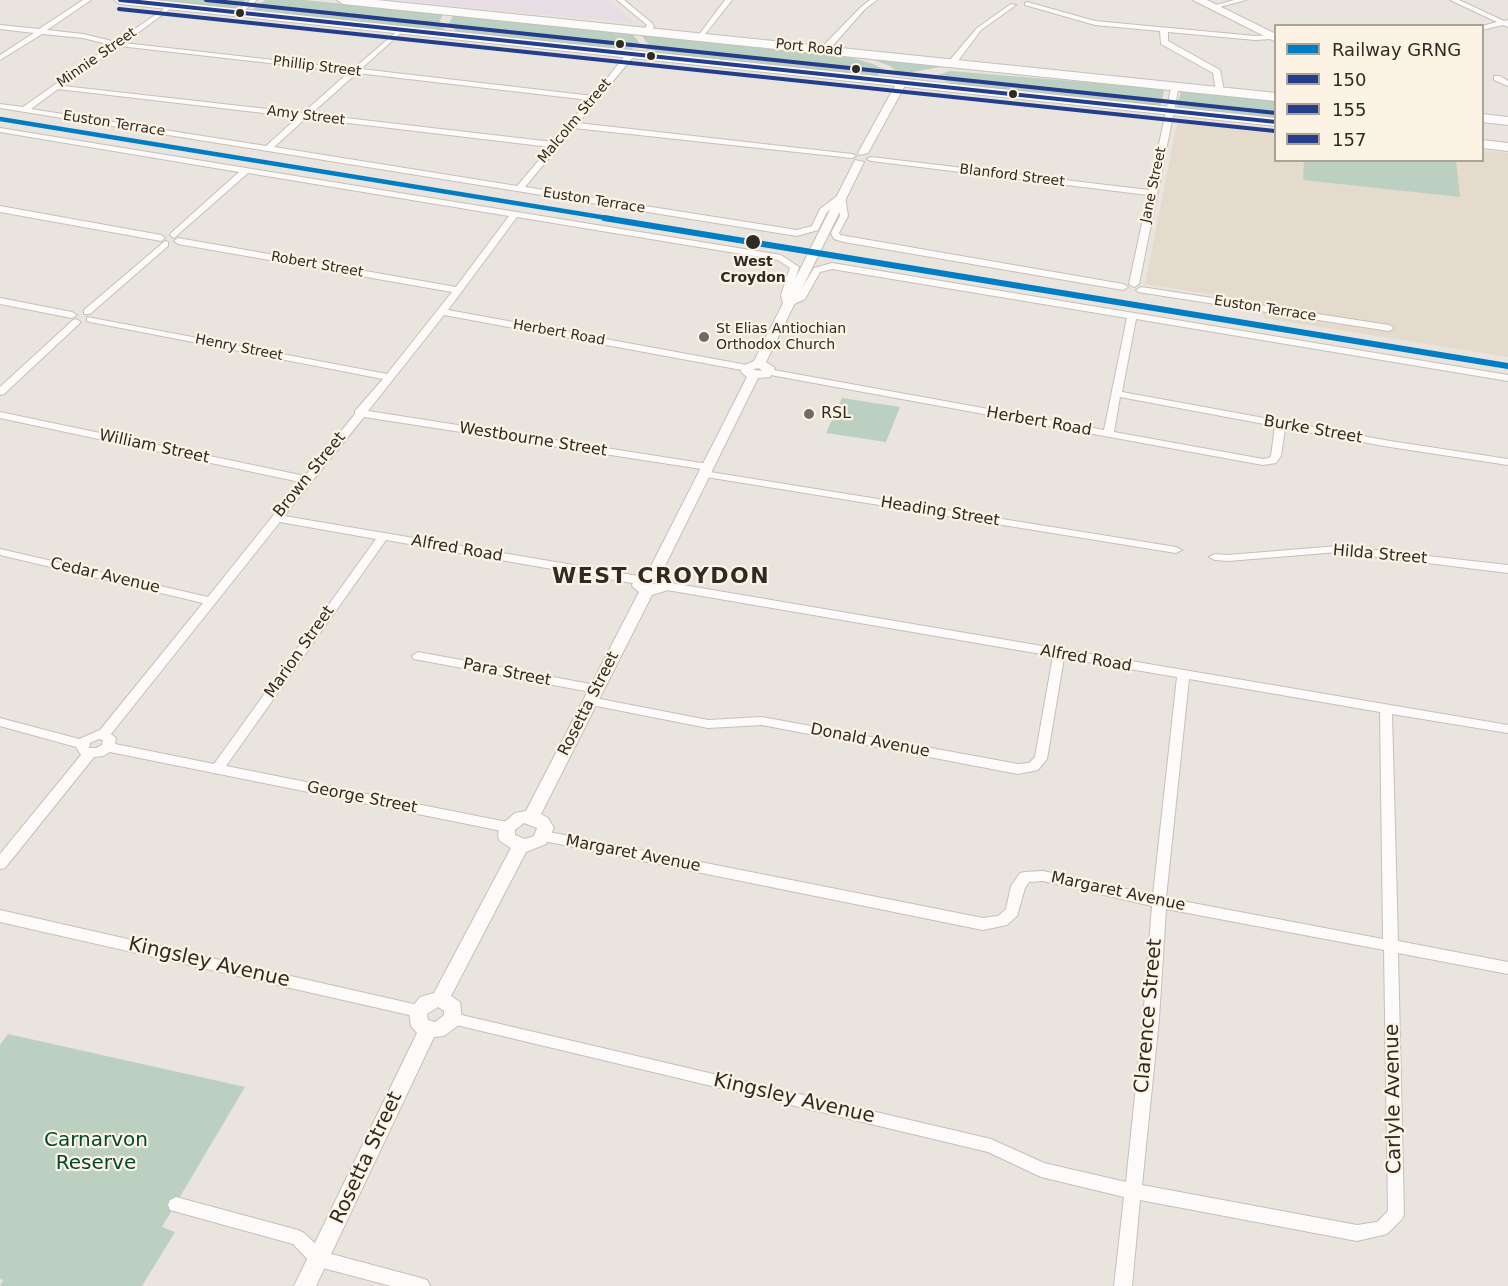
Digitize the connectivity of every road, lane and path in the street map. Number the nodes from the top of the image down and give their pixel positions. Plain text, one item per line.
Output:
1 (88, 0) edge
2 (120, 0) edge
3 (254, 0) edge
4 (343, 0) edge
5 (620, 0) edge
6 (729, 0) edge
7 (874, 0) edge
8 (1198, 0) edge
9 (1243, 0) edge
10 (1454, 0) edge
11 (1026, 2) edge
12 (1012, 3) edge
13 (171, 6) junction
14 (1212, 7) junction
15 (450, 11) junction
16 (237, 13) junction
17 (1507, 23) edge
18 (0, 27) edge
19 (1484, 28) edge
20 (401, 30) junction
21 (624, 30) junction
22 (1164, 30) junction
23 (40, 32) junction
24 (647, 32) junction
25 (456, 35) junction
26 (700, 37) junction
27 (1273, 38) edge
28 (117, 44) junction
29 (824, 50) junction
30 (838, 51) junction
31 (631, 54) junction
32 (0, 58) edge
33 (946, 67) junction
34 (356, 72) junction
35 (1497, 78) dead end
36 (902, 82) junction
37 (1508, 84) edge
38 (1175, 86) junction
39 (57, 87) junction
40 (959, 88) junction
41 (1220, 91) junction
42 (1274, 97) edge
43 (594, 98) junction
44 (0, 106) edge
45 (24, 110) junction
46 (1170, 111) junction
47 (305, 116) junction
48 (1484, 118) edge
49 (1508, 121) edge
50 (1274, 122) edge
51 (572, 125) junction
52 (0, 130) edge
53 (1484, 143) edge
54 (555, 145) junction
55 (1507, 147) edge
56 (267, 149) junction
57 (861, 157) junction
58 (245, 171) junction
59 (519, 189) junction
60 (1153, 193) junction
61 (842, 196) junction
62 (0, 209) edge
63 (514, 215) junction
64 (176, 238) junction
65 (163, 241) junction
66 (1137, 287) junction
67 (456, 290) junction
68 (0, 302) edge
69 (788, 304) junction
70 (442, 312) junction
71 (89, 315) junction
72 (1132, 316) junction
73 (74, 319) junction
74 (1389, 328) dead end
75 (757, 370) junction
76 (388, 377) junction
77 (1508, 378) edge
78 (0, 392) edge
79 (1118, 394) junction
80 (358, 413) junction
81 (0, 415) edge
82 (1280, 424) junction
83 (1108, 434) junction
84 (1508, 462) edge
85 (706, 471) junction
86 (307, 480) junction
87 (275, 518) junction
88 (383, 536) junction
89 (1176, 549) dead end
90 (0, 552) edge
91 (1215, 557) dead end
92 (1508, 569) edge
93 (654, 574) junction
94 (643, 586) junction
95 (664, 586) junction
96 (210, 600) junction
97 (1059, 654) junction
98 (418, 656) dead end
99 (1183, 675) junction
100 (593, 695) junction
101 (1386, 708) junction
102 (0, 722) edge
103 (1508, 729) edge
104 (106, 741) junction
105 (86, 749) junction
106 (218, 768) junction
107 (531, 817) junction
108 (507, 827) junction
109 (544, 836) junction
110 (521, 846) junction
111 (0, 864) edge
112 (1159, 902) junction
113 (0, 916) edge
114 (1390, 945) junction
115 (1508, 968) edge
116 (440, 999) junction
117 (418, 1011) junction
118 (453, 1019) junction
119 (428, 1030) junction
120 (1132, 1191) junction
121 (176, 1205) dead end
122 (319, 1259) junction
123 (305, 1286) edge
124 (421, 1286) edge
125 (1123, 1286) edge

1 - 23 street
2 - 13 highway, Port Road
3 - 16 street
4 - 15 highway, Port Road
5 - 24 street
6 - 26 street
7 - 29 street
8 - 14 main road
9 - 14 street
10 - 17 street
11 - 12 street
11 - 22 street
12 - 33 street
13 - 16 highway, Port Road
13 - 28 street, Minnie Street
14 - 27 main road
15 - 21 highway, Port Road
15 - 25 highway
16 - 20 highway, Port Road
17 - 19 street
18 - 23 street, Phillip Street
20 - 25 highway, Port Road
20 - 34 street
21 - 24 highway, Port Road
21 - 31 highway
22 - 27 street
22 - 41 street
23 - 28 street, Phillip Street
23 - 32 street
24 - 26 highway, Port Road
25 - 31 highway, Port Road
26 - 29 highway, Port Road
28 - 34 street, Phillip Street
28 - 39 street, Minnie Street
29 - 30 highway, Port Road
30 - 33 highway, Port Road
30 - 36 highway
31 - 36 highway, Port Road
31 - 43 street, Malcolm Street
33 - 36 highway
33 - 38 highway
33 - 40 highway
34 - 43 street, Phillip Street
34 - 47 street
35 - 37 street
36 - 40 highway, Port Road
36 - 57 street
38 - 41 highway
38 - 46 street, Jane Street
39 - 45 street, Minnie Street
39 - 47 street, Amy Street
40 - 46 highway, Port Road
41 - 42 highway
43 - 51 street, Malcolm Street
44 - 45 street, Euston Terrace
45 - 56 street, Euston Terrace
46 - 50 highway, Port Road
46 - 60 street, Jane Street
47 - 54 street, Amy Street
47 - 56 street
48 - 49 highway
51 - 54 street, Malcolm Street
51 - 57 street, Blanford Street
52 - 58 street
53 - 55 highway
54 - 59 street, Malcolm Street
56 - 59 street, Euston Terrace
57 - 60 street, Blanford Street
57 - 61 street
58 - 63 street
58 - 64 street
59 - 61 street, Euston Terrace
60 - 66 street, Jane Street
61 - 66 street
61 - 69 street
62 - 65 street
63 - 67 street, Brown Street
63 - 69 street
64 - 65 street
64 - 67 street, Robert Street
65 - 71 street
66 - 74 street, Euston Terrace
67 - 70 street, Brown Street
68 - 73 street
69 - 72 street
69 - 75 street
70 - 75 street, Herbert Road
70 - 76 street, Brown Street
71 - 73 street
71 - 76 street, Henry Street
72 - 77 street
72 - 79 street
73 - 78 street
75 - 83 street, Herbert Road
75 - 85 street
76 - 80 street, Brown Street
79 - 82 street, Burke Street
79 - 83 street
80 - 85 street, Westbourne Street
80 - 86 street, Brown Street
81 - 86 street, William Street
82 - 83 street, Herbert Road
82 - 84 street, Burke Street
85 - 89 street, Heading Street
85 - 93 street
86 - 87 street, Brown Street
87 - 88 street, Alfred Road
87 - 96 street, Brown Street
88 - 94 street, Alfred Road
88 - 106 street, Marion Street
90 - 96 street, Cedar Avenue
91 - 92 street, Hilda Street
93 - 94 street
93 - 95 street
94 - 95 street
94 - 100 street, Rosetta Street
95 - 97 street, Alfred Road
96 - 104 street, Brown Street
97 - 99 street, Alfred Road
97 - 100 street, Donald Avenue
98 - 100 street, Para Street
99 - 101 street, Alfred Road
99 - 112 street, Clarence Street
100 - 107 street, Rosetta Street
101 - 103 street, Alfred Road
101 - 114 street, Carlyle Avenue
102 - 105 street
104 - 105 street
104 - 106 street
105 - 111 street
106 - 108 street, George Street
107 - 108 street
107 - 109 street
108 - 110 street
109 - 110 street
109 - 112 street, Margaret Avenue
110 - 116 street
112 - 114 street, Margaret Avenue
112 - 120 street, Clarence Street
113 - 117 street, Kingsley Avenue
114 - 115 street, Margaret Avenue
114 - 120 street, Carlyle Avenue
116 - 117 street
116 - 118 street
117 - 119 street
118 - 119 street
118 - 120 street, Kingsley Avenue
119 - 122 street, Rosetta Street
120 - 125 street, Clarence Street
121 - 122 street
122 - 123 street, Rosetta Street
122 - 124 street

